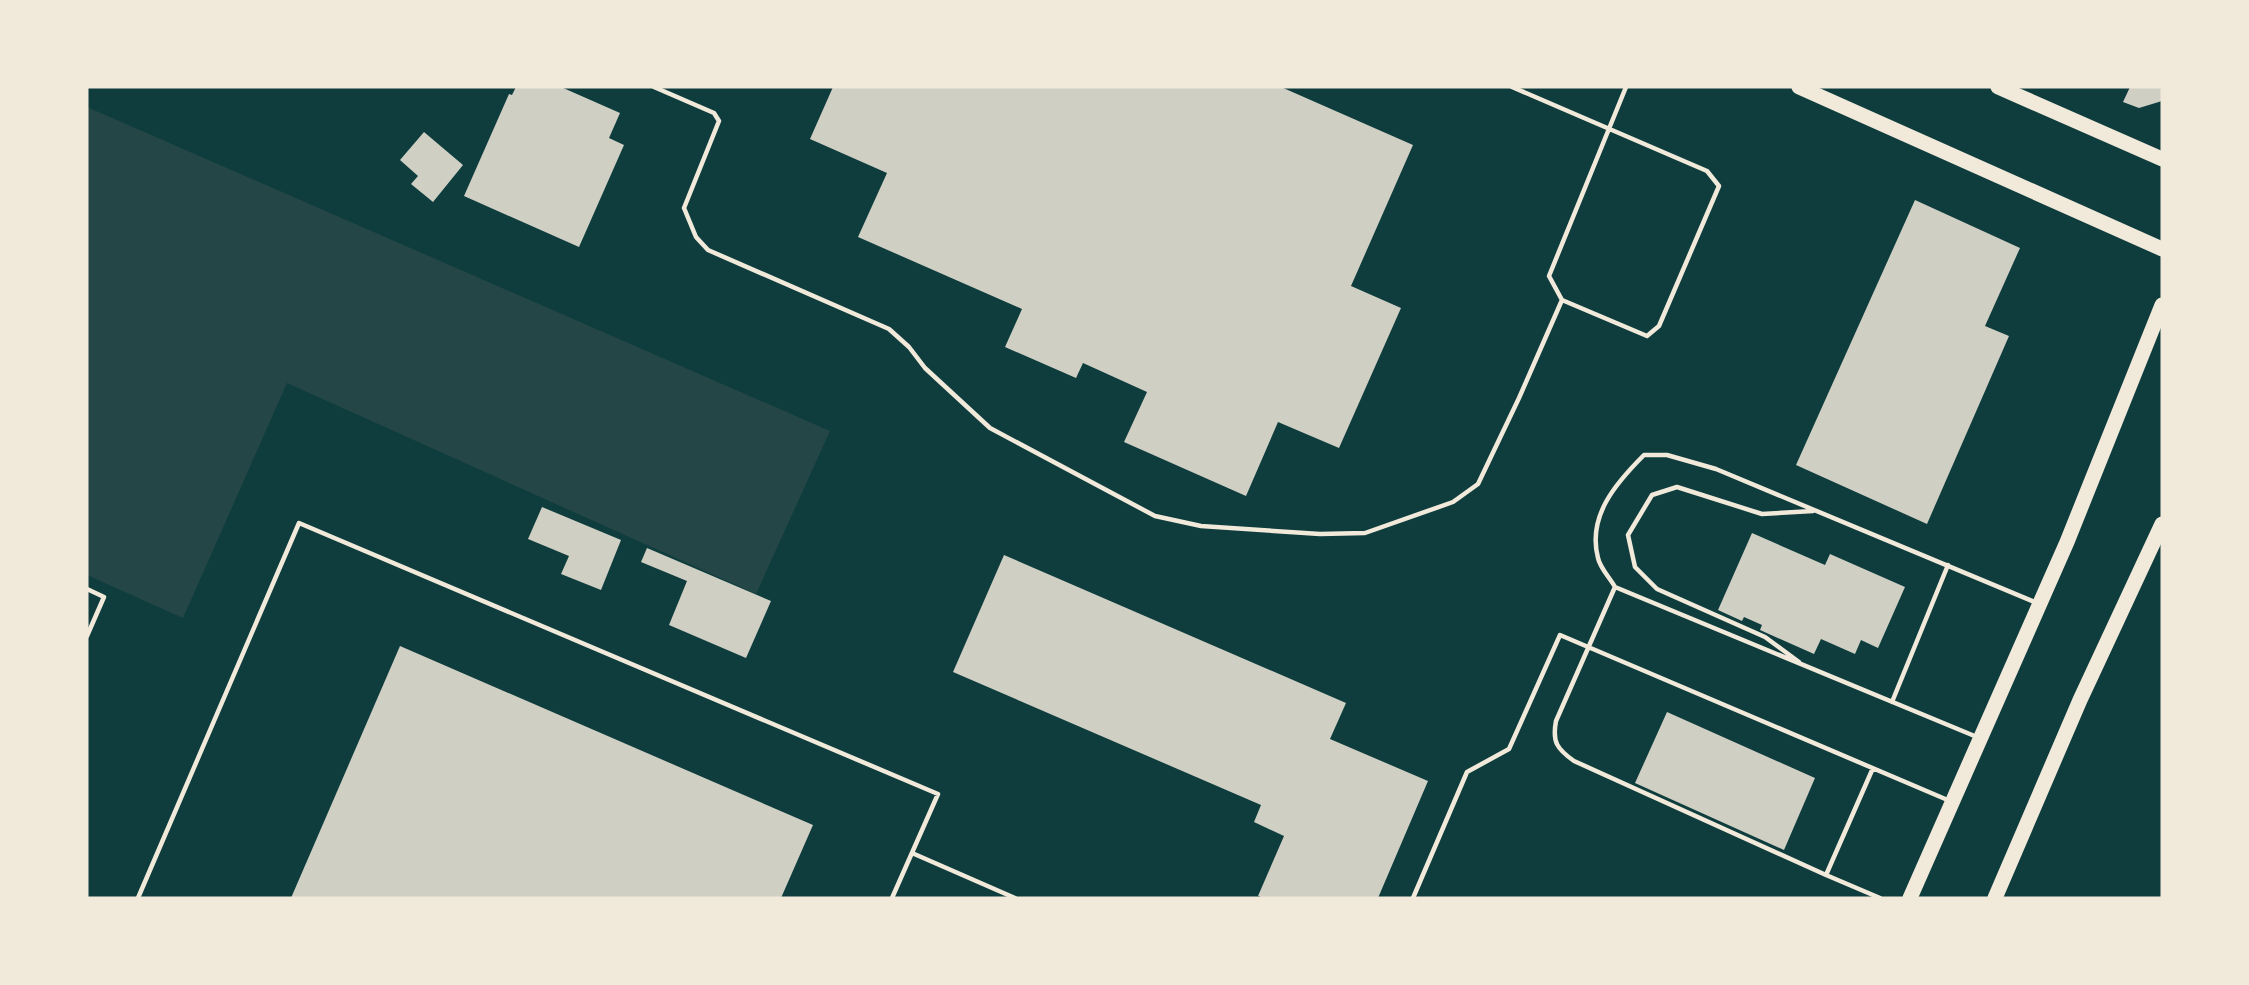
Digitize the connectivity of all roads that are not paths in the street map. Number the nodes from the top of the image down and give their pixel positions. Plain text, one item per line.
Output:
1 (654, 87) edge
2 (1512, 87) edge
3 (1626, 87) edge
4 (1799, 87) edge
5 (1998, 87) edge
6 (1609, 128) junction
7 (2162, 159) edge
8 (2162, 249) edge
9 (1562, 300) junction
10 (2162, 305) edge
11 (1816, 510) junction
12 (2162, 524) edge
13 (1948, 565) junction
14 (1615, 587) junction
15 (87, 590) edge
16 (2039, 604) junction
17 (87, 636) edge
18 (1587, 647) junction
19 (1808, 668) junction
20 (1892, 702) junction
21 (1980, 738) junction
22 (1872, 768) junction
23 (1952, 802) junction
24 (912, 853) junction
25 (1826, 875) junction
26 (138, 898) edge
27 (892, 898) edge
28 (1015, 898) edge
29 (1413, 898) edge
30 (1880, 898) edge
31 (1910, 898) edge
32 (1995, 898) edge

1 - 9 lane
2 - 6 lane
3 - 6 lane
4 - 8 main road
5 - 7 main road
6 - 9 lane
6 - 9 lane
10 - 16 main road
11 - 13 lane
11 - 14 lane
11 - 19 lane
12 - 32 main road
13 - 16 lane
13 - 20 lane
14 - 18 lane
14 - 19 lane
15 - 17 lane
16 - 21 main road
18 - 22 lane
18 - 25 lane
18 - 29 lane
19 - 20 lane
20 - 21 lane
21 - 23 main road
22 - 23 lane
22 - 25 lane
23 - 31 main road
24 - 26 lane
24 - 27 lane
24 - 28 lane
25 - 30 lane

